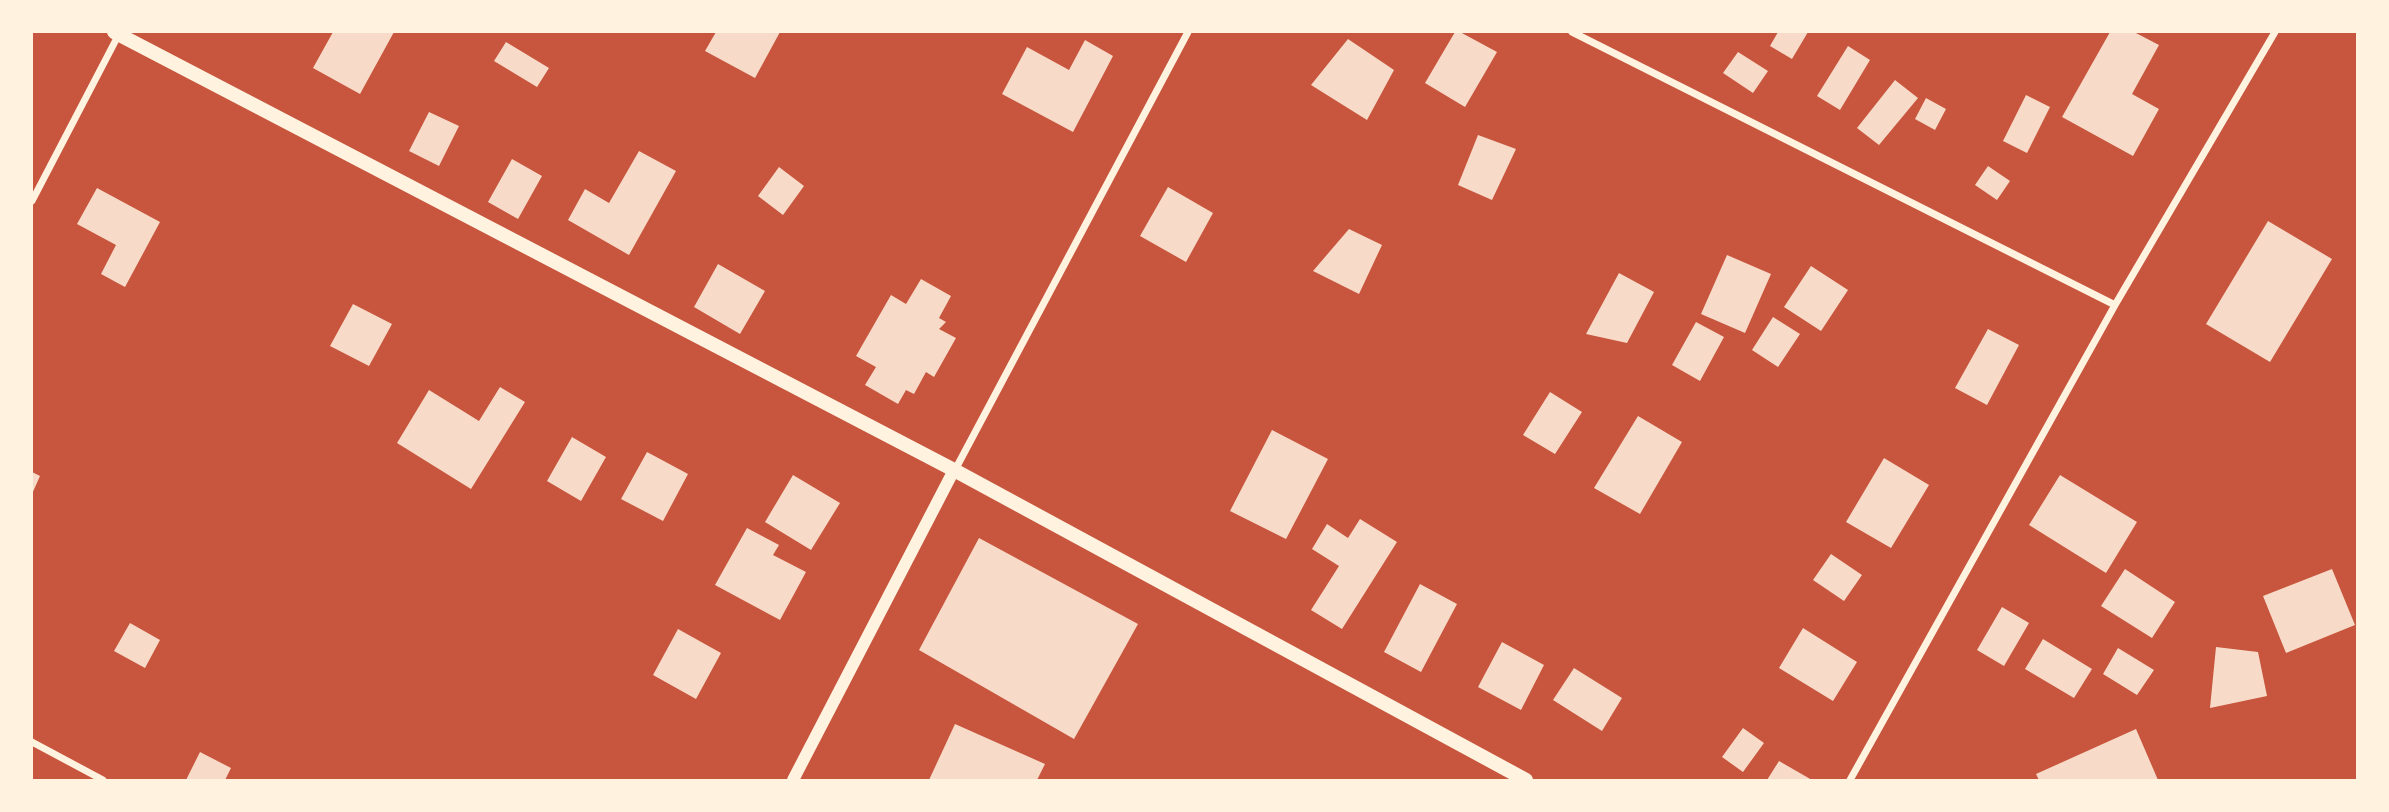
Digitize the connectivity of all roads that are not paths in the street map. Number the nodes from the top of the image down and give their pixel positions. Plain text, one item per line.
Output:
1 (118, 32) edge
2 (1188, 32) edge
3 (1572, 32) edge
4 (2274, 32) edge
5 (32, 201) edge
6 (2115, 305) junction
7 (954, 470) junction
8 (32, 742) edge
9 (103, 780) edge
10 (793, 780) edge
11 (1526, 780) edge
12 (1850, 780) edge

1 - 5 street
1 - 7 main road
2 - 7 street
3 - 6 street
4 - 6 street
6 - 12 street
7 - 10 street
7 - 11 main road
8 - 9 street

